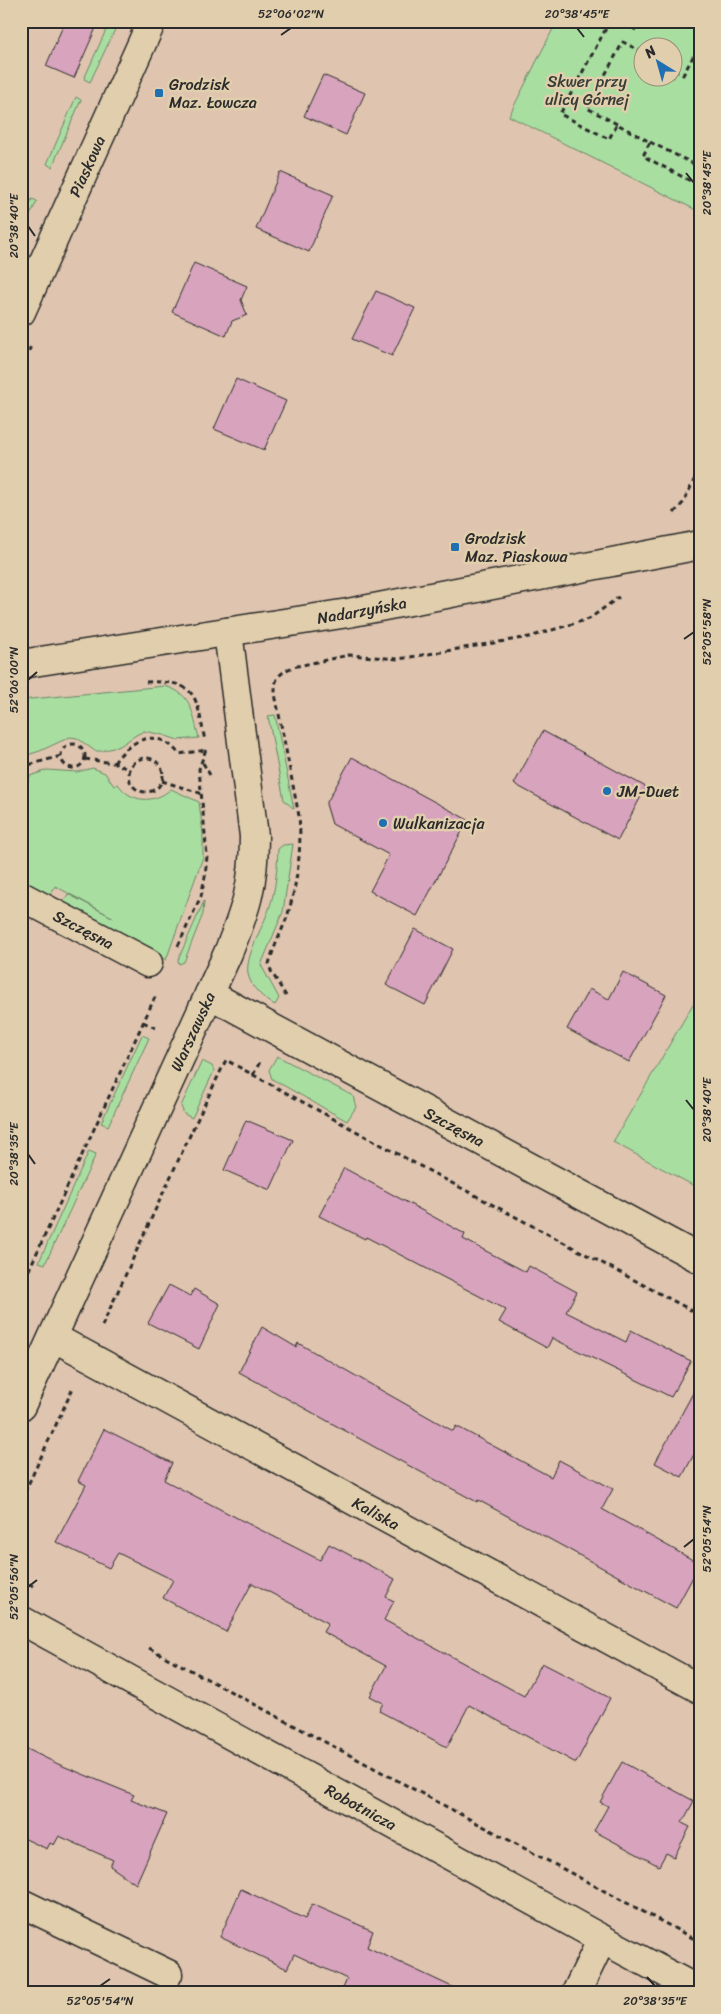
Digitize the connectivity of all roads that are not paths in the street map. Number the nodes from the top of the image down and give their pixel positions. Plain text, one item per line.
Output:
1 (152, 21) edge
2 (21, 312) edge
3 (700, 545) edge
4 (228, 632) junction
5 (21, 664) edge
6 (21, 896) edge
7 (148, 963) dead end
8 (210, 994) junction
9 (700, 1259) edge
10 (53, 1337) junction
11 (21, 1406) edge
12 (21, 1620) edge
13 (700, 1688) edge
14 (21, 1903) edge
15 (602, 1940) junction
16 (168, 1974) dead end
17 (700, 1991) edge
18 (576, 1993) edge

1 - 2 street, Piaskowa
3 - 4 street, Nadarzyńska
4 - 5 street, Nadarzyńska
4 - 8 street, Warszawska
6 - 7 street, Szczęsna
8 - 9 street, Szczęsna
8 - 10 street, Warszawska
10 - 11 street, Warszawska
10 - 13 street, Kaliska
12 - 15 street, Robotnicza
14 - 16 street
15 - 17 street, Robotnicza
15 - 18 street

